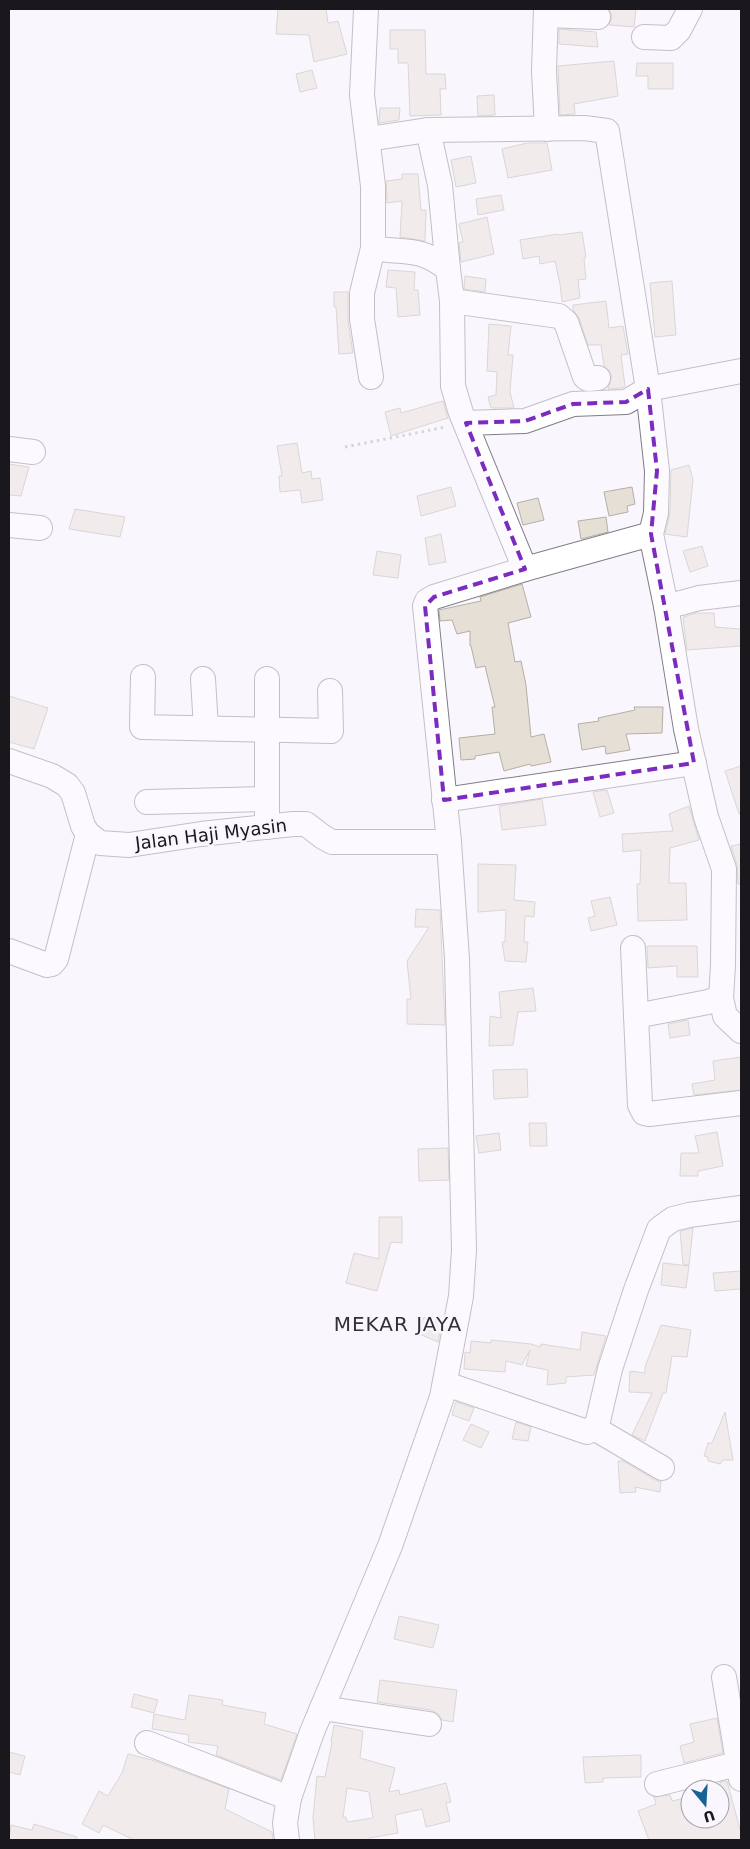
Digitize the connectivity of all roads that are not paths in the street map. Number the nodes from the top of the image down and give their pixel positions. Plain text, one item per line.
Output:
1 (366, 9) edge
2 (690, 9) edge
3 (546, 12) edge
4 (598, 16) dead end
5 (644, 36) dead end
6 (547, 129) junction
7 (428, 130) junction
8 (368, 139) junction
9 (373, 248) junction
10 (448, 269) junction
11 (452, 301) junction
12 (741, 371) edge
13 (371, 377) dead end
14 (598, 378) dead end
15 (648, 389) junction
16 (466, 423) junction
17 (9, 450) edge
18 (33, 452) dead end
19 (9, 525) edge
20 (40, 528) dead end
21 (651, 534) junction
22 (525, 569) junction
23 (741, 593) edge
24 (666, 606) junction
25 (142, 677) dead end
26 (204, 679) dead end
27 (267, 679) dead end
28 (330, 691) dead end
29 (206, 728) junction
30 (267, 730) junction
31 (9, 761) edge
32 (694, 764) junction
33 (267, 799) junction
34 (444, 800) junction
35 (147, 802) dead end
36 (267, 827) junction
37 (88, 834) junction
38 (449, 842) junction
39 (633, 948) dead end
40 (9, 952) edge
41 (721, 998) junction
42 (636, 1016) junction
43 (741, 1026) edge
44 (741, 1031) edge
45 (741, 1102) edge
46 (741, 1208) edge
47 (446, 1384) junction
48 (594, 1428) junction
49 (662, 1468) dead end
50 (724, 1677) dead end
51 (322, 1708) junction
52 (429, 1724) dead end
53 (147, 1743) dead end
54 (740, 1769) edge
55 (657, 1784) dead end
56 (288, 1798) junction
57 (287, 1840) edge

1 - 8 street
2 - 5 street
3 - 4 street
3 - 6 street
6 - 7 street
6 - 15 street
7 - 8 street
7 - 10 street
8 - 9 street
9 - 10 street
9 - 13 street
10 - 11 street
11 - 14 street
11 - 16 street
12 - 15 street
15 - 16 street
15 - 21 street
16 - 22 street
17 - 18 street
19 - 20 street
21 - 22 street
21 - 24 street
22 - 34 street
23 - 24 street
24 - 32 street
25 - 29 street
26 - 29 street
27 - 30 street
28 - 30 street
29 - 30 street
30 - 33 street
31 - 37 street
32 - 34 street
32 - 41 street
33 - 35 street
33 - 36 street
34 - 38 street
36 - 37 street, Jalan Haji Myasin
36 - 38 street, Jalan Haji Myasin
37 - 40 street
38 - 47 street
39 - 42 street
41 - 42 street
41 - 43 street
41 - 44 street
42 - 45 street
46 - 48 street
47 - 48 street
47 - 51 street
48 - 49 street
50 - 54 street
51 - 52 street
51 - 56 street
53 - 56 street
54 - 55 street
56 - 57 street

